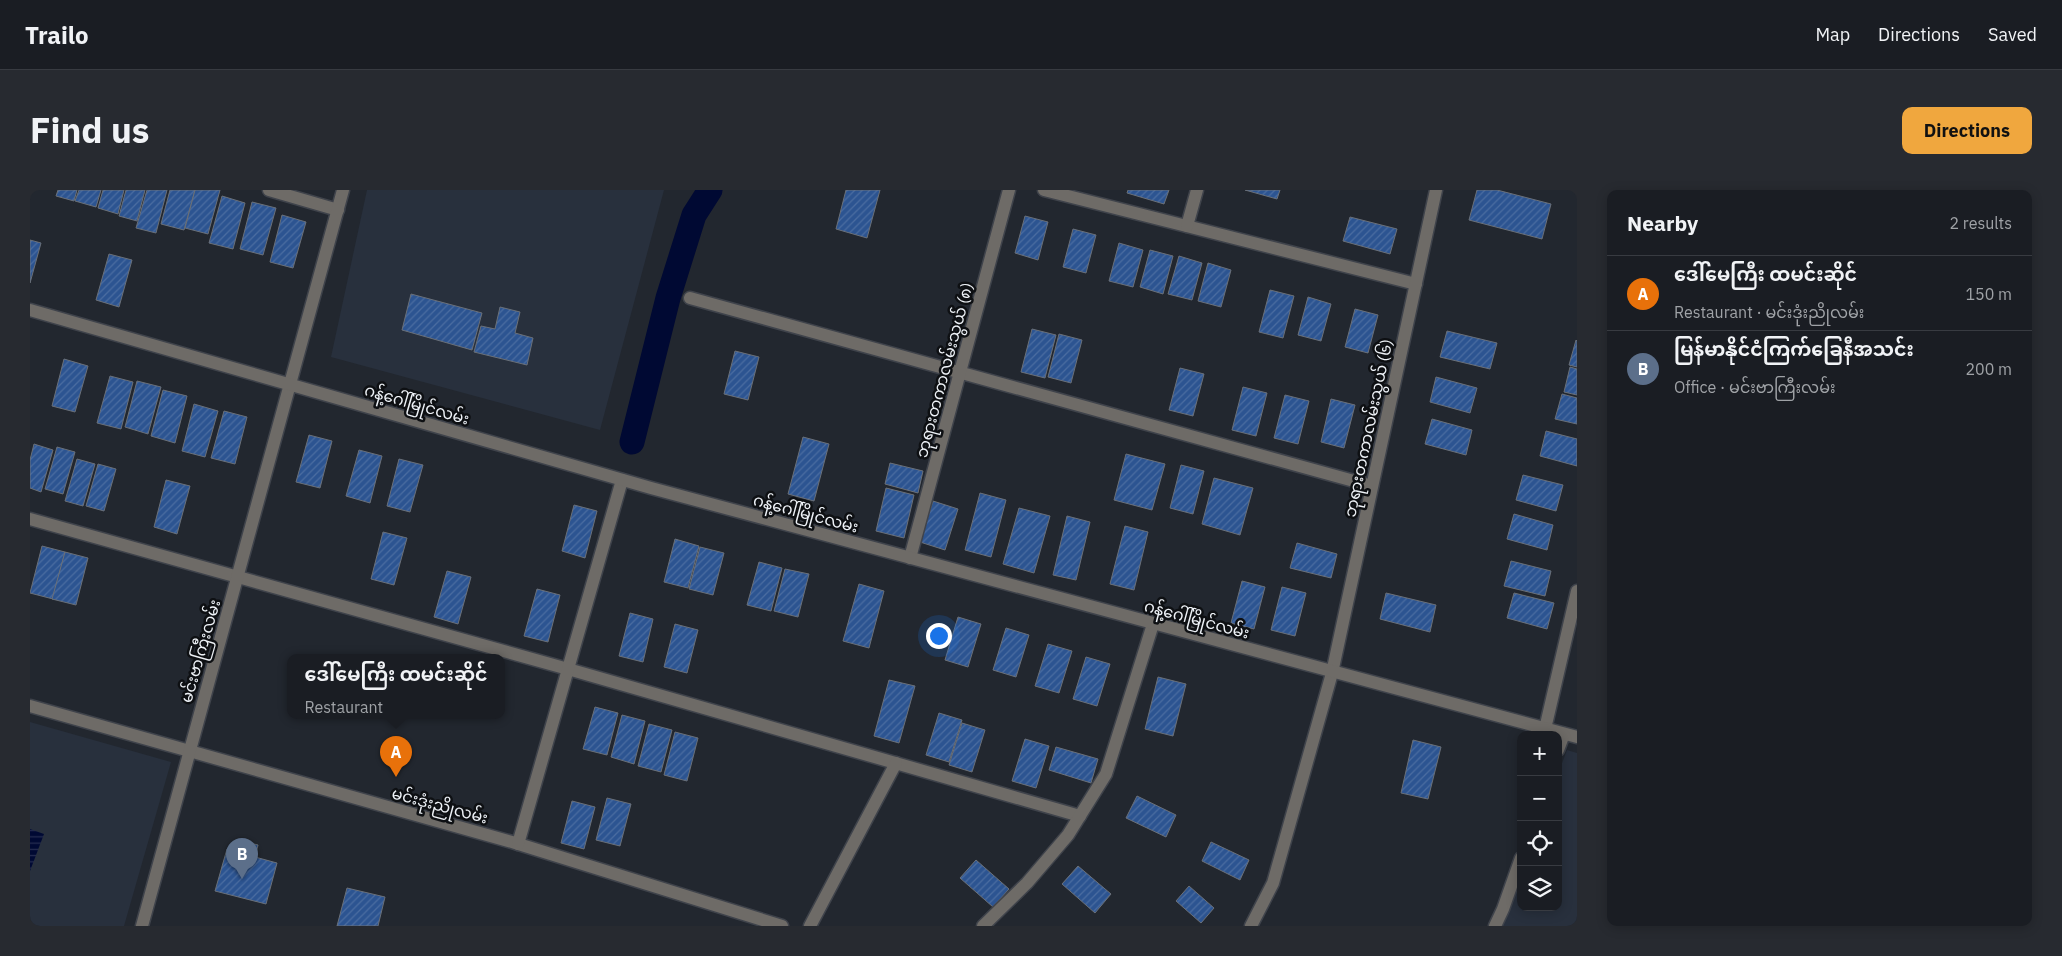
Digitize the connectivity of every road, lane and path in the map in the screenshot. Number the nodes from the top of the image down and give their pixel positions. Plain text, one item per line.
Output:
1 (269, 190) edge
2 (343, 190) edge
3 (1009, 190) edge
4 (1044, 190) edge
5 (1197, 190) edge
6 (1436, 190) edge
7 (338, 210) junction
8 (1187, 226) junction
9 (1416, 284) junction
10 (690, 298) dead end
11 (30, 310) edge
12 (960, 372) junction
13 (289, 384) junction
14 (625, 480) junction
15 (1372, 486) junction
16 (30, 519) edge
17 (910, 558) junction
18 (238, 577) junction
19 (1577, 591) edge
20 (1153, 624) junction
21 (568, 669) junction
22 (1332, 672) junction
23 (30, 706) edge
24 (1545, 729) junction
25 (1564, 734) junction
26 (1577, 737) edge
27 (1562, 739) edge
28 (189, 752) junction
29 (896, 763) junction
30 (1080, 816) junction
31 (518, 844) junction
32 (1518, 866) edge
33 (142, 926) edge
34 (782, 926) edge
35 (810, 926) edge
36 (983, 926) edge
37 (1251, 926) edge
38 (1495, 926) edge

1 - 7 street
2 - 7 street, မင်းဗာကြီးလမ်း
3 - 12 street, ဘုရားတကာလမ်းသွယ် (၈)
4 - 8 street
5 - 8 street
6 - 9 street, ဘုရားတကာလမ်းသွယ် (၆)
7 - 13 street, မင်းဗာကြီးလမ်း
8 - 9 street
9 - 15 street, ဘုရားတကာလမ်းသွယ် (၆)
10 - 12 street
11 - 13 street, ဂန့်ဂေါ်မြိုင်လမ်း
12 - 15 street
12 - 17 street, ဘုရားတကာလမ်းသွယ် (၈)
13 - 14 street, ဂန့်ဂေါ်မြိုင်လမ်း
13 - 18 street, မင်းဗာကြီးလမ်း
14 - 17 street, ဂန့်ဂေါ်မြိုင်လမ်း
14 - 21 street
15 - 22 street, ဘုရားတကာလမ်းသွယ် (၆)
16 - 18 street
17 - 20 street, ဂန့်ဂေါ်မြိုင်လမ်း
18 - 21 street
18 - 28 street, မင်းဗာကြီးလမ်း
19 - 24 street
20 - 22 street, ဂန့်ဂေါ်မြိုင်လမ်း
20 - 30 street
21 - 29 street
21 - 31 street
22 - 24 street, ဂန့်ဂေါ်မြိုင်လမ်း
22 - 37 street, ဘုရားတကာလမ်းသွယ် (၆)
23 - 28 street, မင်းဒုံးညိုလမ်း
24 - 25 street, ဂန့်ဂေါ်မြိုင်လမ်း
25 - 26 street, ဂန့်ဂေါ်မြိုင်လမ်း
25 - 27 street
28 - 31 street, မင်းဒုံးညိုလမ်း
28 - 33 street, မင်းဗာကြီးလမ်း
29 - 30 street
29 - 35 street
30 - 36 street
31 - 34 street, မင်းဒုံးညိုလမ်း
32 - 38 street

